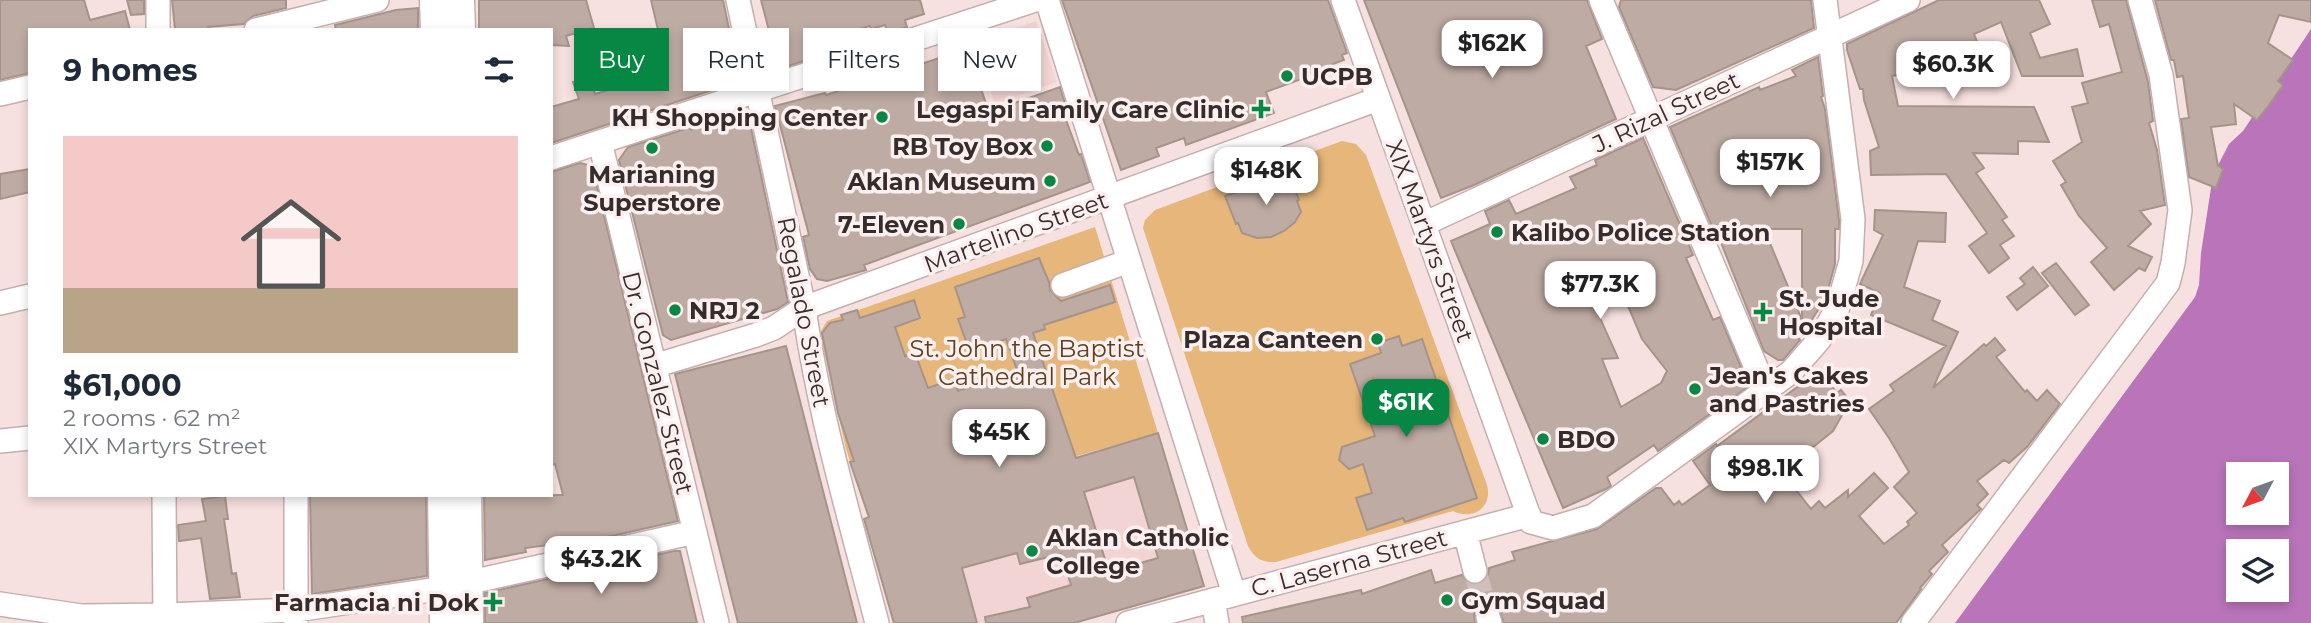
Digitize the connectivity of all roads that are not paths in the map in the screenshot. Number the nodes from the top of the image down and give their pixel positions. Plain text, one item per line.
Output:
1 (158, 0) edge
2 (377, 0) edge
3 (435, 0) edge
4 (459, 0) edge
5 (738, 0) edge
6 (1035, 0) edge
7 (1047, 0) edge
8 (1343, 0) edge
9 (1601, 0) edge
10 (1825, 0) edge
11 (1908, 0) edge
12 (2140, 0) edge
13 (294, 17) edge
14 (158, 28) edge
15 (262, 28) edge
16 (436, 28) edge
17 (460, 28) edge
18 (744, 28) edge
19 (1829, 36) junction
20 (789, 81) edge
21 (28, 87) edge
22 (757, 91) joint
23 (0, 94) edge
24 (1378, 99) junction
25 (1651, 118) junction
26 (600, 142) junction
27 (553, 158) edge
28 (1110, 198) junction
29 (1423, 224) junction
30 (1129, 261) junction
31 (1063, 285) dead end
32 (28, 296) edge
33 (0, 303) edge
34 (804, 308) junction
35 (654, 366) junction
36 (1766, 391) junction
37 (28, 438) edge
38 (0, 440) edge
39 (164, 497) edge
40 (296, 497) edge
41 (443, 497) edge
42 (467, 497) edge
43 (1530, 519) junction
44 (695, 532) junction
45 (1465, 532) junction
46 (1475, 571) tunnel mouth
47 (456, 585) junction
48 (1223, 597) junction
49 (0, 607) edge
50 (296, 616) edge
51 (165, 619) edge
52 (445, 623) edge
53 (468, 623) edge
54 (717, 623) edge
55 (877, 623) edge
56 (1128, 623) edge
57 (1217, 623) edge
58 (1913, 623) edge

1 - 14 street
2 - 13 street
3 - 16 main road
4 - 17 main road
5 - 18 street, Regalado Street
6 - 20 street
7 - 28 street
8 - 24 street, XIX Martyrs Street
9 - 25 street
10 - 19 street, C. Laserna Street
11 - 19 street, J. Rizal Street
12 - 58 street
13 - 15 street
19 - 25 street, J. Rizal Street
19 - 36 street, C. Laserna Street
21 - 23 street
22 - 26 street
22 - 34 street, Regalado Street
24 - 28 street, Martelino Street
24 - 29 street, XIX Martyrs Street
25 - 29 street, J. Rizal Street
25 - 36 street
26 - 27 street
26 - 35 street, Dr. Gonzalez Street
28 - 30 street
28 - 34 street, Martelino Street
29 - 43 street, XIX Martyrs Street
30 - 31 street
30 - 48 street
32 - 33 street
34 - 35 street, Martelino Street
34 - 55 street, Regalado Street
35 - 44 street, Dr. Gonzalez Street
36 - 43 street, C. Laserna Street
37 - 38 street
39 - 51 street
40 - 50 street
41 - 47 main road
42 - 47 main road
43 - 45 street, C. Laserna Street
44 - 47 street
44 - 54 street, Dr. Gonzalez Street
45 - 46 street
45 - 48 street, C. Laserna Street
47 - 50 street
47 - 52 main road
47 - 53 main road
48 - 56 street, C. Laserna Street
48 - 57 street
49 - 51 street
50 - 51 street

